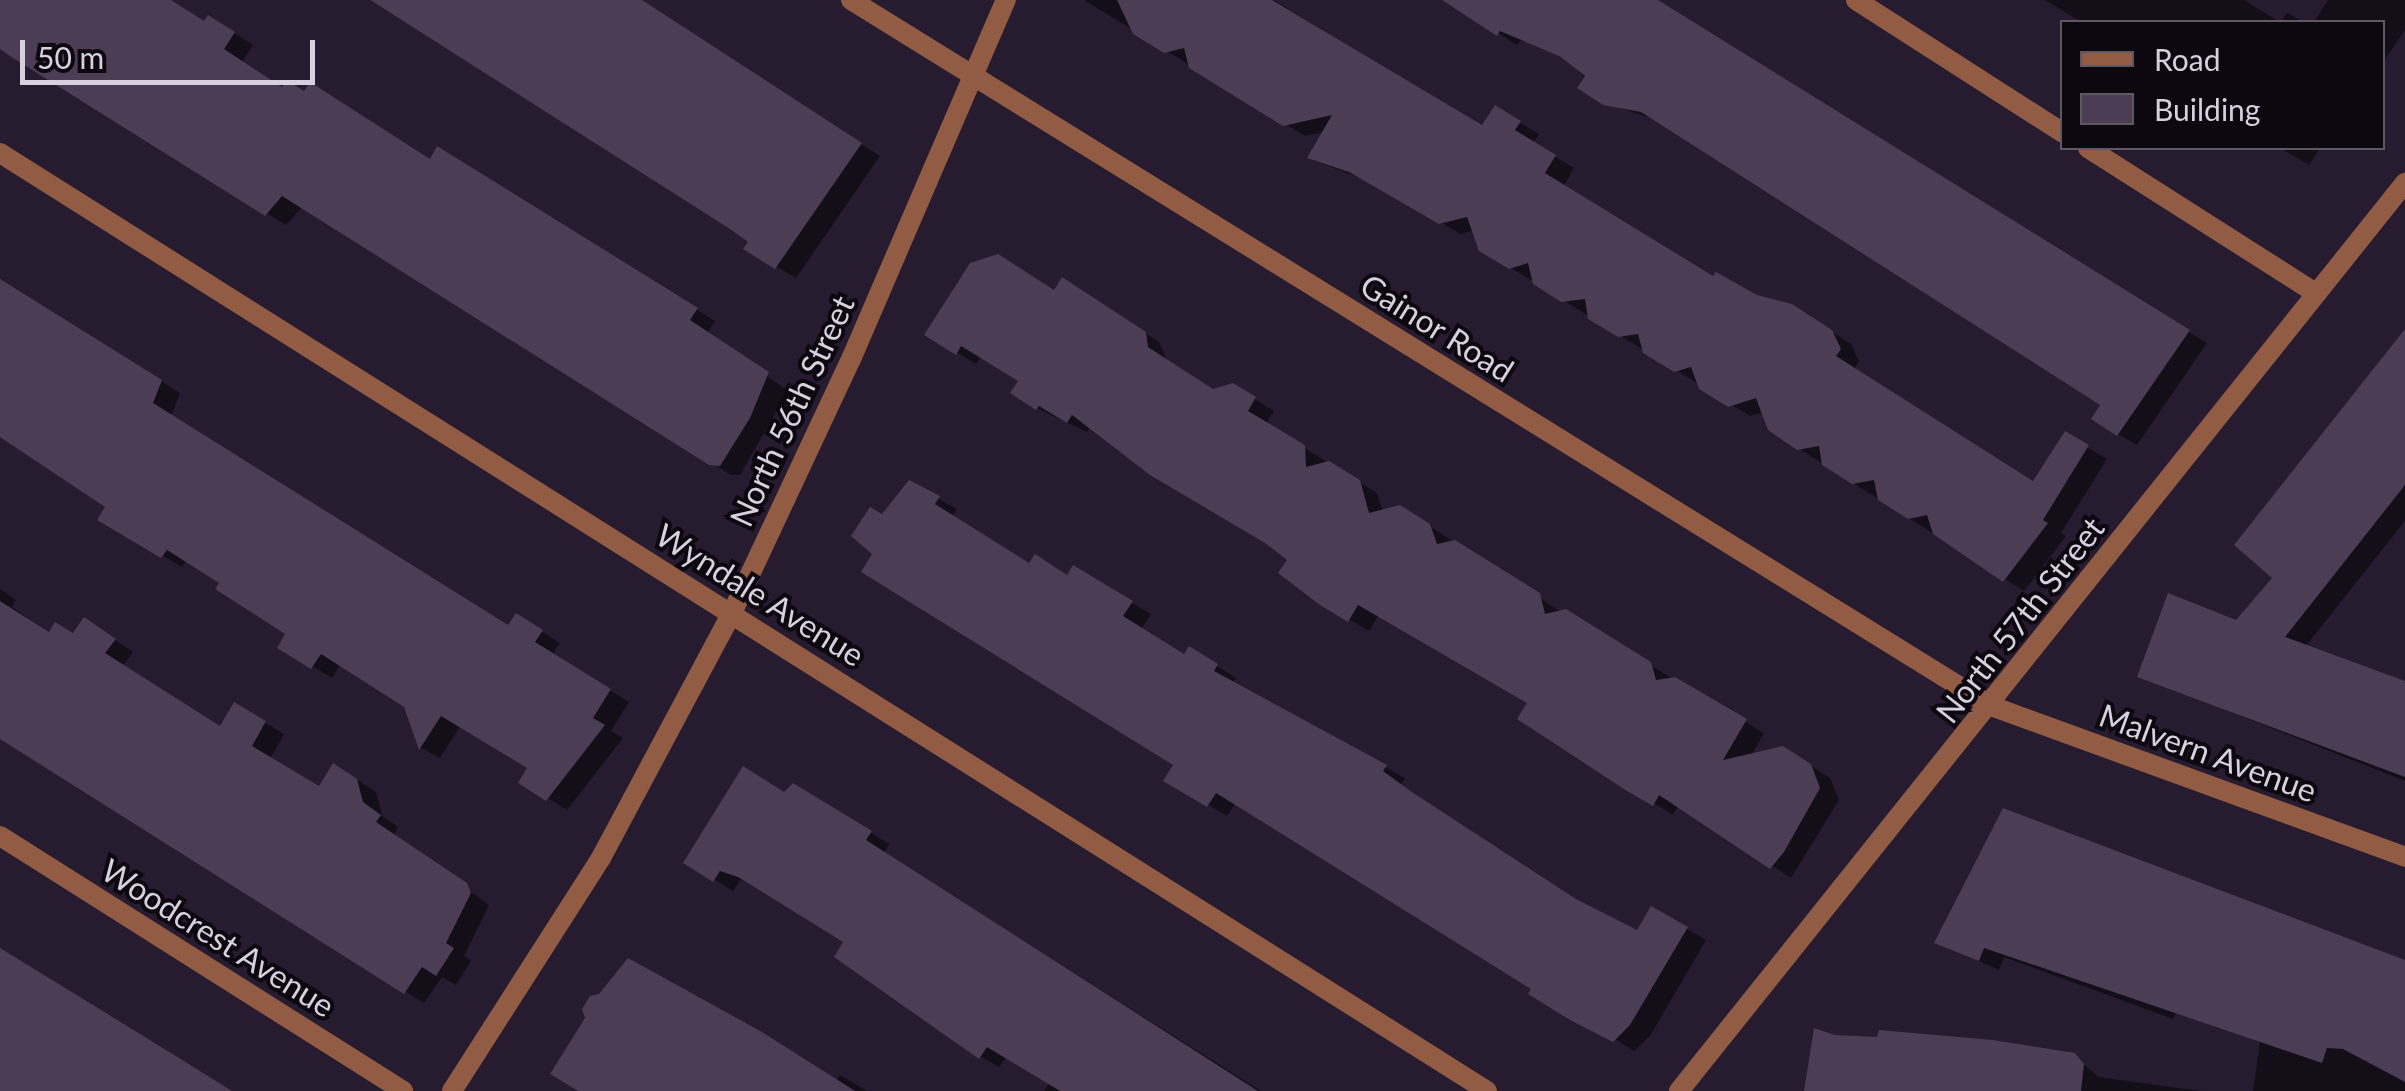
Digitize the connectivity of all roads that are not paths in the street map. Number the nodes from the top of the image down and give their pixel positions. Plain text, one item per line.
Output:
1 (851, 0) edge
2 (1006, 0) edge
3 (1856, 0) edge
4 (970, 75) junction
5 (2060, 131) edge
6 (2091, 150) edge
7 (0, 153) edge
8 (2405, 183) edge
9 (2316, 293) junction
10 (732, 613) junction
11 (1991, 706) junction
12 (0, 836) edge
13 (2405, 857) edge
14 (404, 1091) edge
15 (452, 1091) edge
16 (1487, 1091) edge
17 (1680, 1091) edge

1 - 4 street, Gainor Road
2 - 4 street, North 56th Street
3 - 5 street
4 - 10 street, North 56th Street
4 - 11 street, Gainor Road
6 - 9 street
7 - 10 street, Wyndale Avenue
8 - 9 street, North 57th Street
9 - 11 street, North 57th Street
10 - 15 street, North 56th Street
10 - 16 street, Wyndale Avenue
11 - 13 street, Malvern Avenue
11 - 17 street, North 57th Street
12 - 14 street, Woodcrest Avenue

